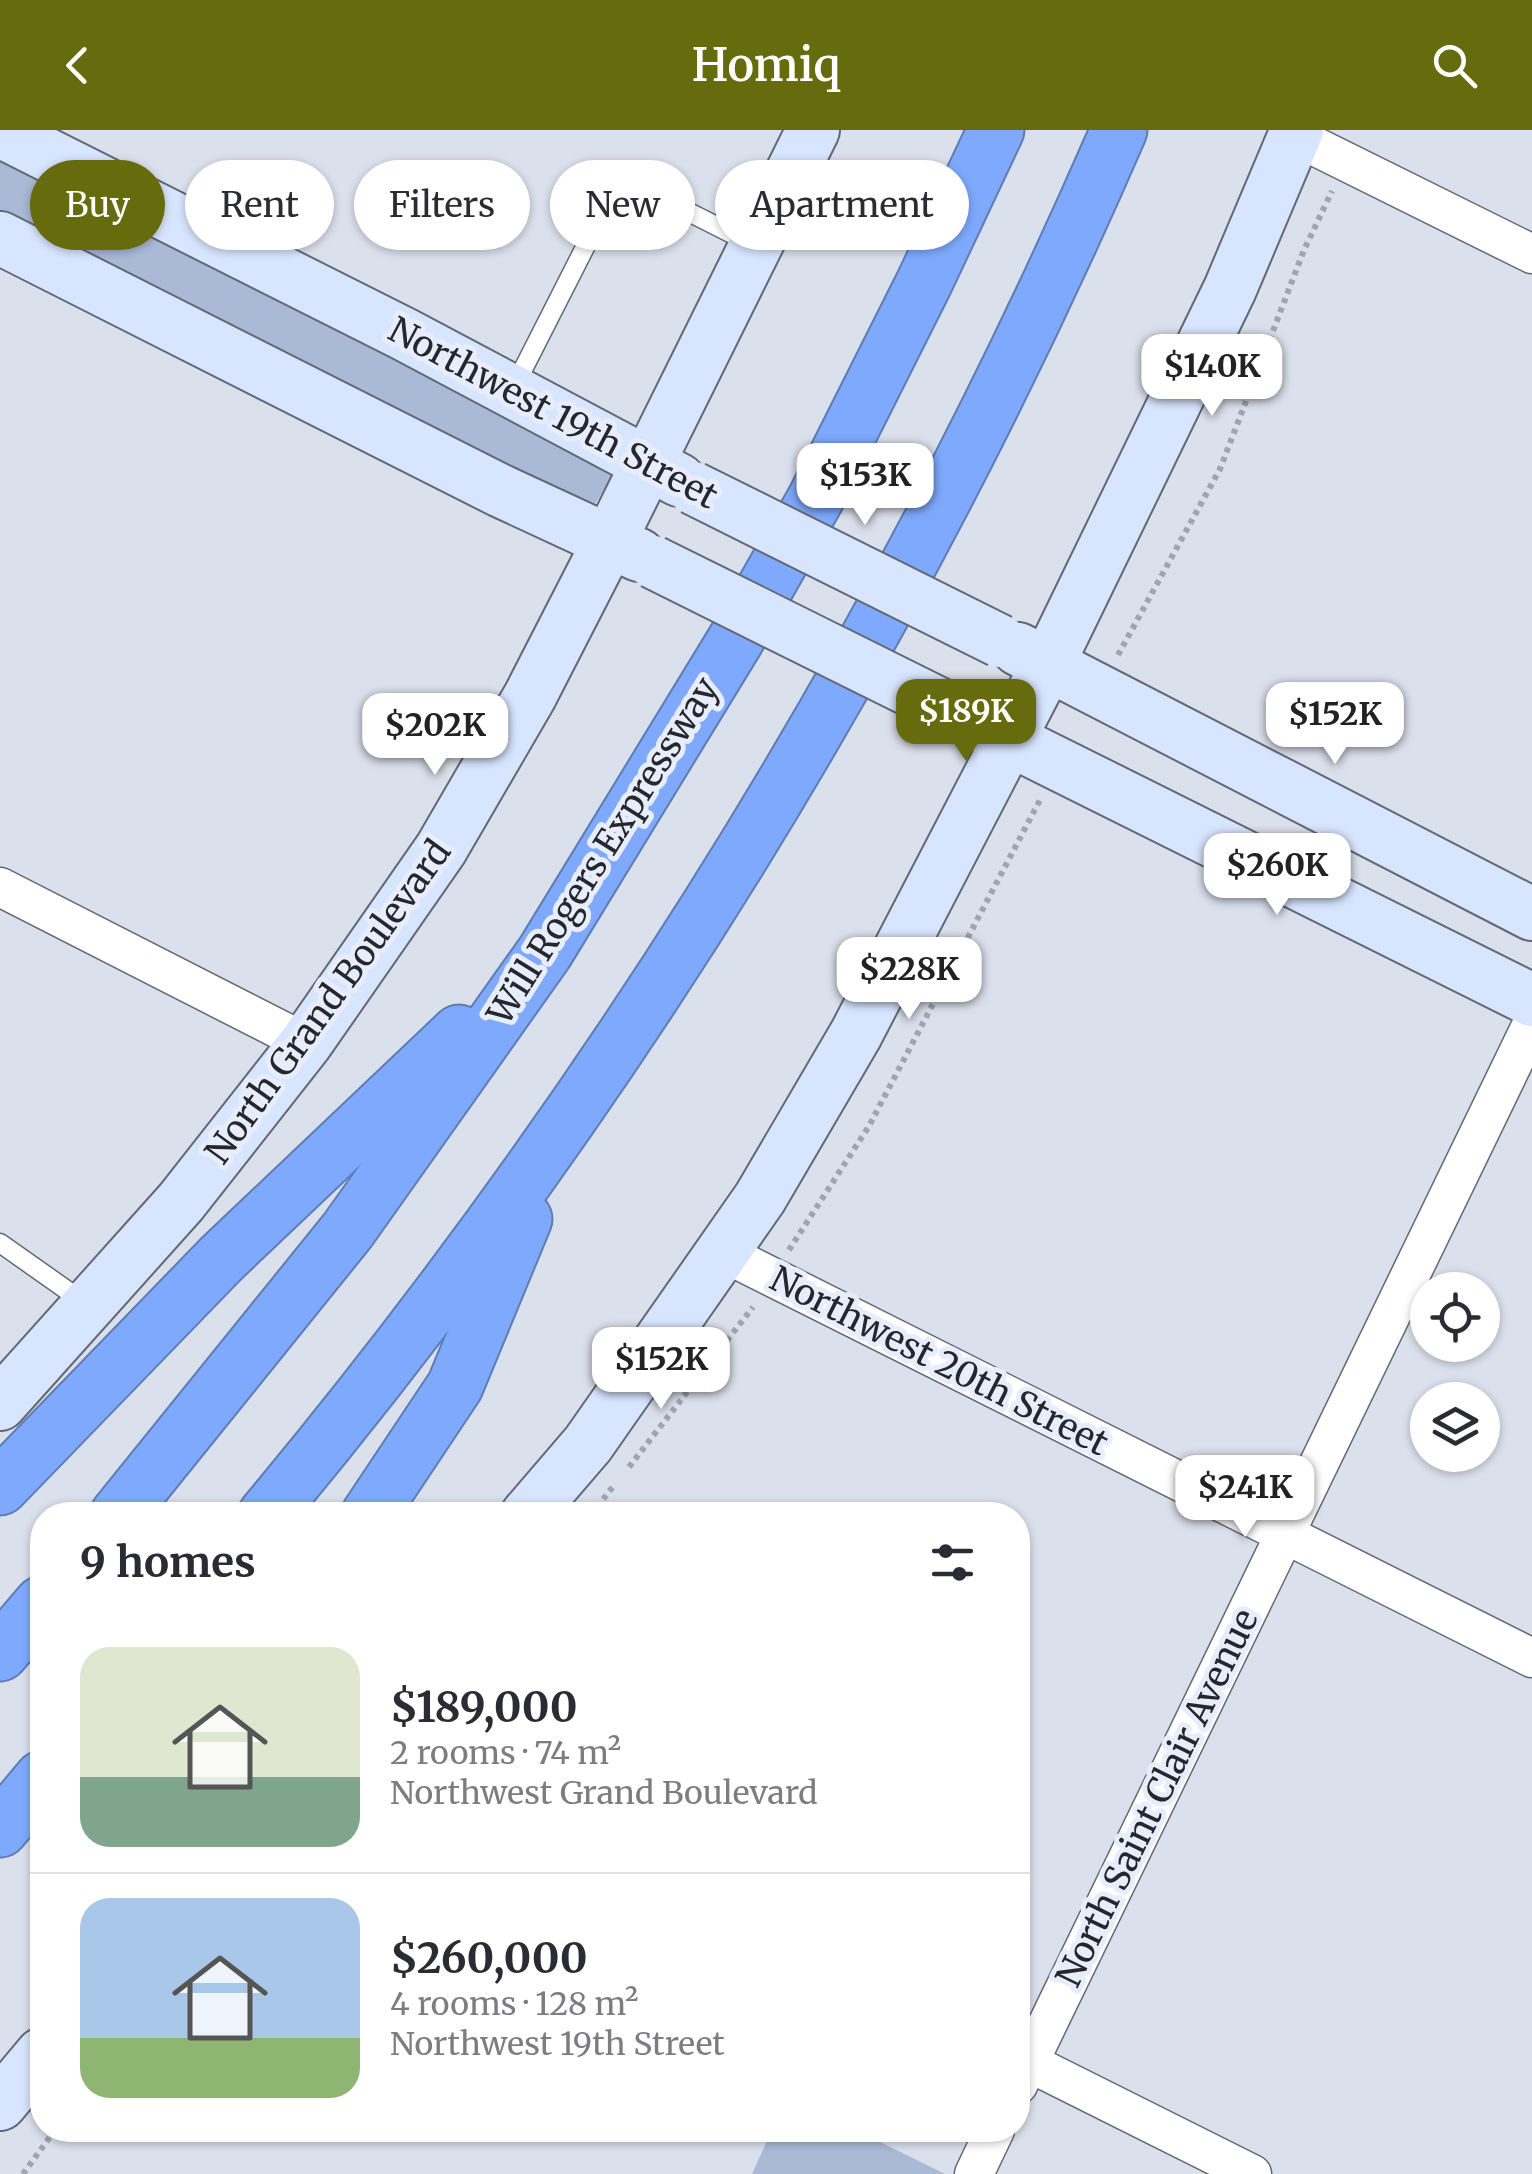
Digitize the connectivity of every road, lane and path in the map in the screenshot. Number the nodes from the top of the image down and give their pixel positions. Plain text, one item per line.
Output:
1 (813, 130) edge
2 (996, 130) edge
3 (1119, 130) edge
4 (0, 131) edge
5 (1295, 133) edge
6 (798, 160) edge
7 (1320, 215) dead end
8 (715, 226) edge
9 (0, 238) edge
10 (753, 250) edge
11 (1532, 254) edge
12 (512, 390) junction
13 (648, 463) junction
14 (632, 551) junction
15 (1123, 647) dead end
16 (1048, 664) junction
17 (1009, 739) junction
18 (1039, 802) dead end
19 (0, 887) edge
20 (1532, 914) edge
21 (545, 952) junction
22 (1532, 1000) edge
23 (1532, 1024) edge
24 (306, 1043) junction
25 (562, 1129) junction
26 (0, 1242) edge
27 (794, 1244) dead end
28 (722, 1252) junction
29 (90, 1306) junction
30 (742, 1324) dead end
31 (0, 1404) edge
32 (0, 1487) edge
33 (128, 1502) edge
34 (277, 1502) edge
35 (378, 1502) edge
36 (538, 1502) edge
37 (601, 1502) edge
38 (1285, 1536) junction
39 (30, 1618) edge
40 (0, 1653) edge
41 (1532, 1658) edge
42 (30, 1794) edge
43 (0, 1830) edge
44 (1030, 2050) edge
45 (30, 2068) edge
46 (1030, 2072) edge
47 (0, 2104) edge
48 (47, 2142) edge
49 (989, 2142) edge
50 (22, 2174) edge
51 (974, 2174) edge
52 (1252, 2174) edge

1 - 6 street, North Grand Boulevard
2 - 21 highway, Will Rogers Expressway
3 - 25 highway
4 - 12 street, Northwest 19th Street
5 - 11 street
5 - 16 street
7 - 15 path
8 - 12 lane
9 - 14 street
10 - 13 street, North Grand Boulevard
12 - 13 street, Northwest 19th Street
13 - 14 street, North Grand Boulevard
13 - 16 street, Northwest 19th Street, bridge
14 - 17 street, bridge
14 - 24 street, North Grand Boulevard
16 - 17 street
16 - 20 street, Northwest 19th Street
17 - 22 street
17 - 28 street
18 - 27 path
19 - 24 street
21 - 32 highway
21 - 33 highway, Will Rogers Expressway
23 - 38 street, North Saint Clair Avenue
24 - 29 street, North Grand Boulevard
25 - 34 highway
25 - 35 highway
26 - 29 lane
28 - 36 street
28 - 38 street, Northwest 20th Street
29 - 31 street, North Grand Boulevard
30 - 37 path
38 - 41 street, Northwest 20th Street
38 - 44 street, North Saint Clair Avenue
39 - 40 highway
42 - 43 highway
45 - 47 street
46 - 52 street
48 - 50 path
49 - 51 street

